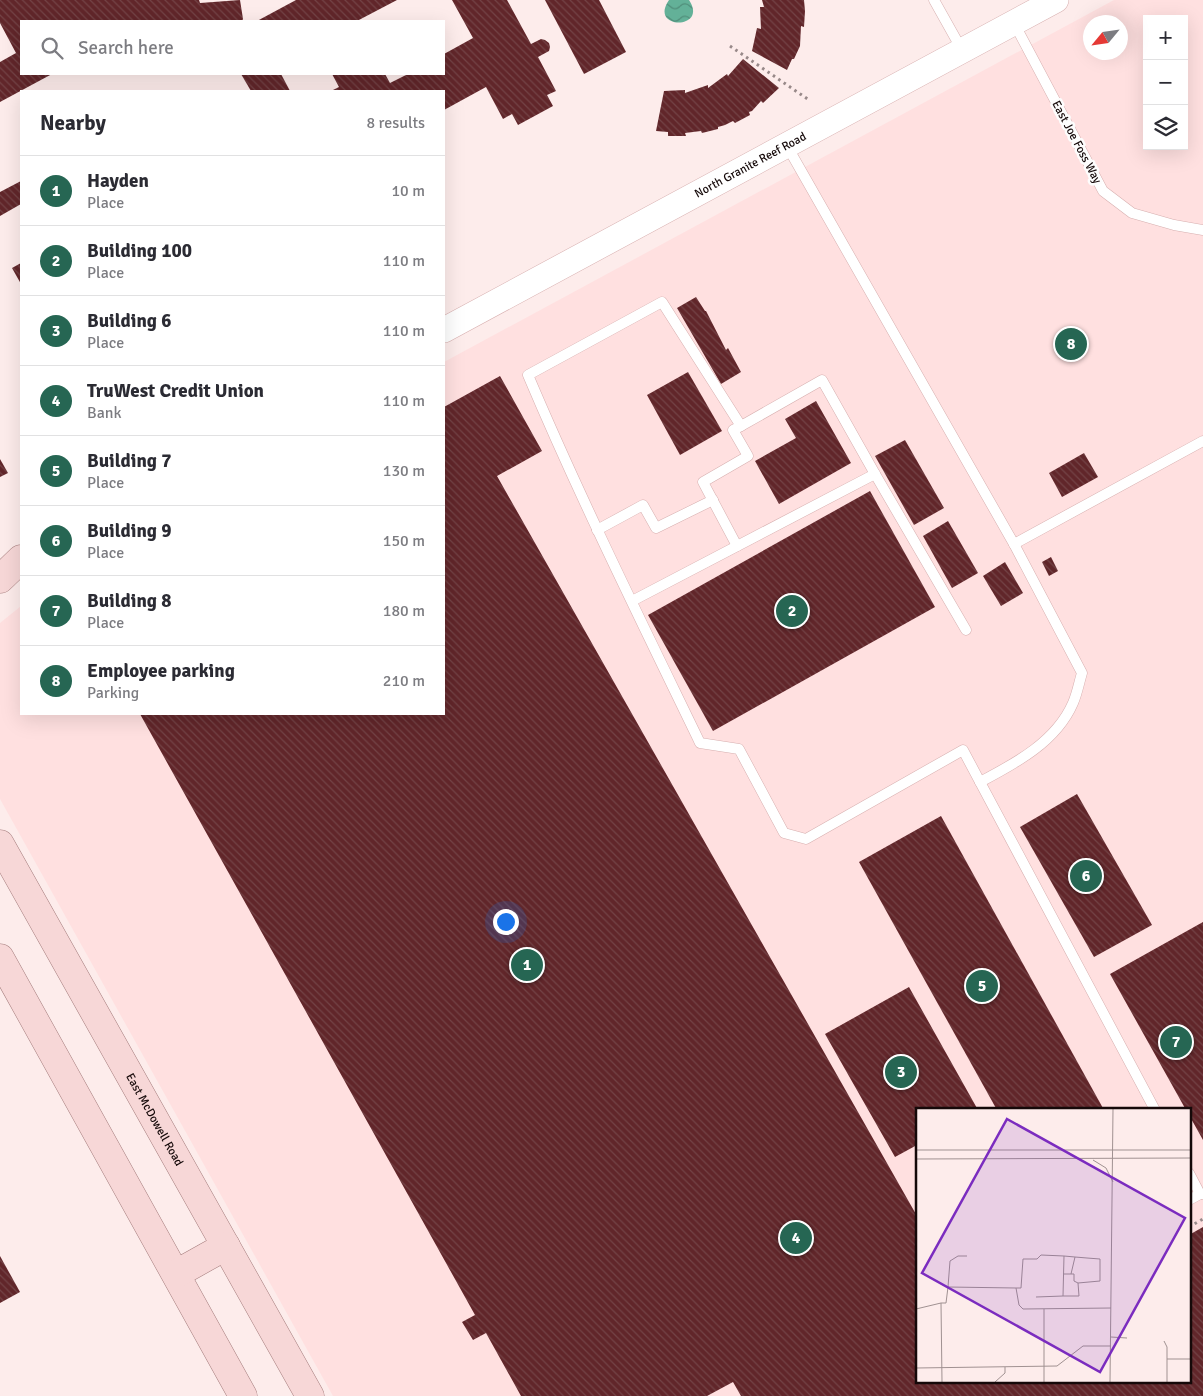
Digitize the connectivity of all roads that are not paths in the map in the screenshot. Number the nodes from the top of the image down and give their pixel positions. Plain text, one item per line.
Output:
1 (934, 0) edge
2 (1056, 0) edge
3 (1014, 23) junction
4 (962, 51) junction
5 (787, 146) junction
6 (1203, 230) edge
7 (445, 329) edge
8 (741, 426) junction
9 (1203, 441) edge
10 (875, 474) junction
11 (713, 500) junction
12 (598, 530) junction
13 (1014, 544) junction
14 (737, 546) junction
15 (20, 559) edge
16 (20, 559) edge
17 (0, 569) edge
18 (0, 579) edge
19 (632, 601) junction
20 (966, 630) dead end
21 (980, 782) junction
22 (0, 844) edge
23 (0, 958) edge
24 (1154, 1108) edge
25 (1190, 1175) edge
26 (1202, 1194) edge
27 (1190, 1200) edge
28 (226, 1246) junction
29 (176, 1274) junction
30 (243, 1396) edge
31 (310, 1396) edge

1 - 4 lane
2 - 3 street, North Granite Reef Road
3 - 4 street, North Granite Reef Road
3 - 6 lane, East Joe Foss Way
4 - 5 street, North Granite Reef Road
5 - 7 street, North Granite Reef Road
5 - 13 lane
8 - 10 lane
8 - 11 lane
8 - 12 lane
9 - 13 lane
10 - 14 lane
10 - 20 lane
11 - 12 lane
11 - 14 lane
12 - 19 lane
13 - 21 lane
14 - 19 lane
15 - 17 street
16 - 18 main road
19 - 21 lane
21 - 24 lane
22 - 28 main road, East McDowell Road
23 - 29 main road
25 - 26 lane
26 - 27 lane
28 - 29 main road
28 - 31 main road, East McDowell Road
29 - 30 main road

